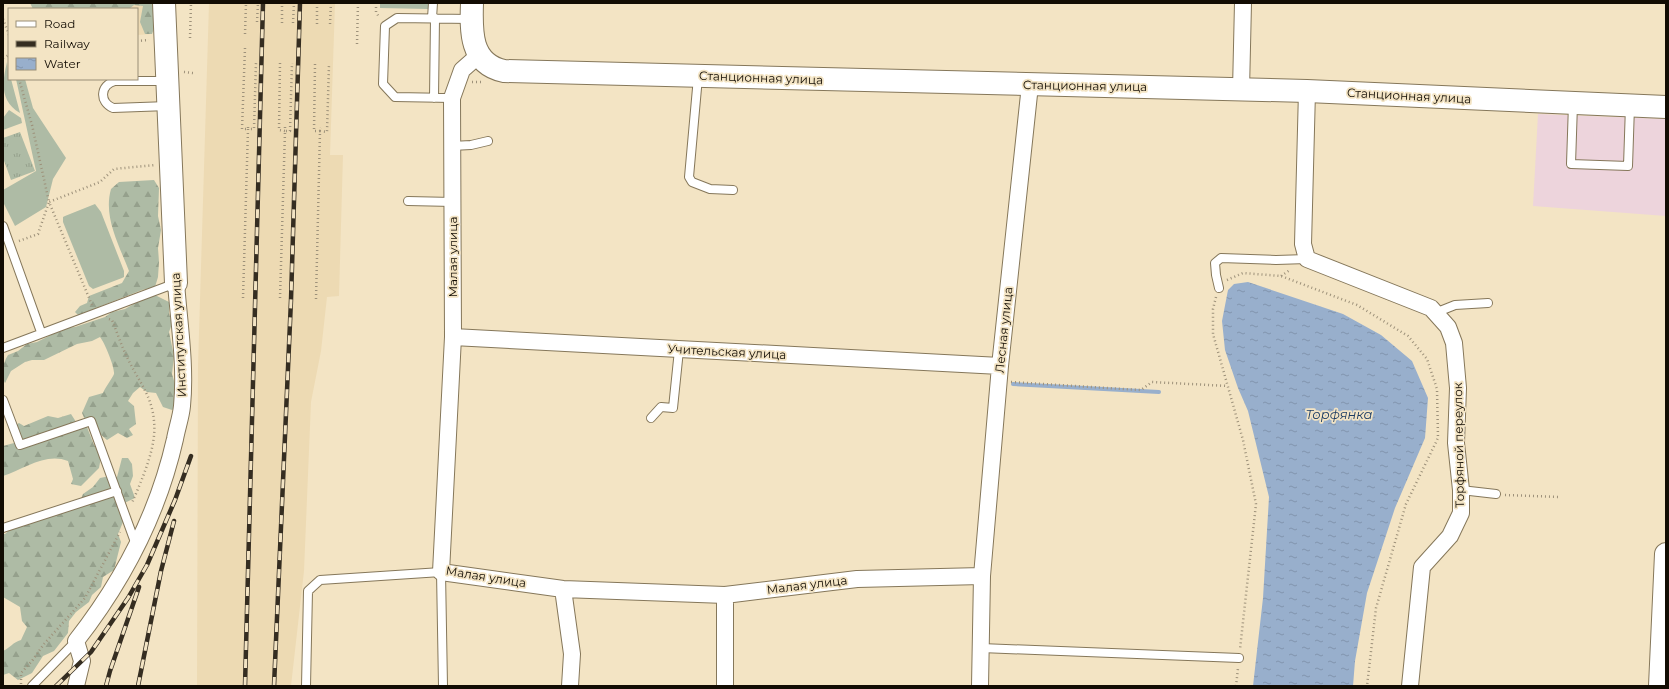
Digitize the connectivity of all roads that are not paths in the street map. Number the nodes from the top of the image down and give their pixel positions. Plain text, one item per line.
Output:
1 (164, 3) edge
2 (433, 3) edge
3 (1243, 3) edge
4 (472, 11) edge
5 (434, 18) junction
6 (479, 55) junction
7 (698, 76) junction
8 (167, 81) junction
9 (1030, 85) junction
10 (1241, 90) junction
11 (1307, 91) junction
12 (434, 98) junction
13 (452, 98) junction
14 (1573, 103) junction
15 (168, 106) junction
16 (1630, 106) junction
17 (1666, 107) edge
18 (488, 141) dead end
19 (452, 146) junction
20 (733, 190) dead end
21 (408, 201) dead end
22 (452, 202) junction
23 (3, 226) edge
24 (1307, 259) junction
25 (176, 283) junction
26 (1219, 288) road end
27 (1488, 303) dead end
28 (1435, 313) junction
29 (42, 332) junction
30 (453, 337) junction
31 (3, 348) edge
32 (679, 350) junction
33 (999, 374) junction
34 (3, 400) edge
35 (651, 418) dead end
36 (1461, 490) junction
37 (117, 491) junction
38 (1496, 494) road end
39 (3, 528) edge
40 (137, 547) junction
41 (1666, 554) edge
42 (441, 572) junction
43 (982, 576) junction
44 (563, 588) junction
45 (724, 595) junction
46 (76, 641) junction
47 (981, 648) junction
48 (1238, 658) road end
49 (32, 686) edge
50 (76, 686) edge
51 (306, 686) edge
52 (443, 686) edge
53 (570, 686) edge
54 (725, 686) edge
55 (980, 686) edge
56 (1410, 686) edge
57 (1660, 686) edge

1 - 8 main road, Институтская улица
2 - 5 lane
3 - 10 street
4 - 5 lane
4 - 6 main road
5 - 12 lane
5 - 12 lane
6 - 7 main road, Станционная улица
6 - 13 street, Малая улица
7 - 9 main road, Станционная улица
7 - 20 lane
8 - 15 main road, Институтская улица
8 - 15 lane
9 - 10 main road, Станционная улица
9 - 33 street, Лесная улица
10 - 11 main road, Станционная улица
11 - 14 main road, Станционная улица
11 - 24 street
12 - 13 lane
13 - 19 street, Малая улица
14 - 16 main road, Станционная улица
14 - 16 lane
15 - 25 main road, Институтская улица
16 - 17 main road, Станционная улица
18 - 19 lane
19 - 22 street, Малая улица
21 - 22 lane
22 - 30 street, Малая улица
23 - 29 lane
24 - 26 lane
24 - 28 street, Торфяной переулок
25 - 29 lane
25 - 40 street, Институтская улица
27 - 28 lane
28 - 36 street, Торфяной переулок
29 - 31 lane
30 - 32 street, Учительская улица
30 - 42 street, Малая улица
32 - 33 street, Учительская улица
32 - 35 lane
33 - 43 street, Лесная улица
34 - 37 lane
36 - 38 lane
36 - 56 street, Торфяной переулок
37 - 39 lane
37 - 40 lane
40 - 46 street, Институтская улица
41 - 57 main road
42 - 44 street, Малая улица
42 - 51 lane
42 - 52 lane
43 - 45 street, Малая улица
43 - 47 street, Лесная улица
44 - 45 street, Малая улица
44 - 53 street
45 - 54 street
46 - 49 lane
46 - 50 street
47 - 48 lane
47 - 55 street, Лесная улица

